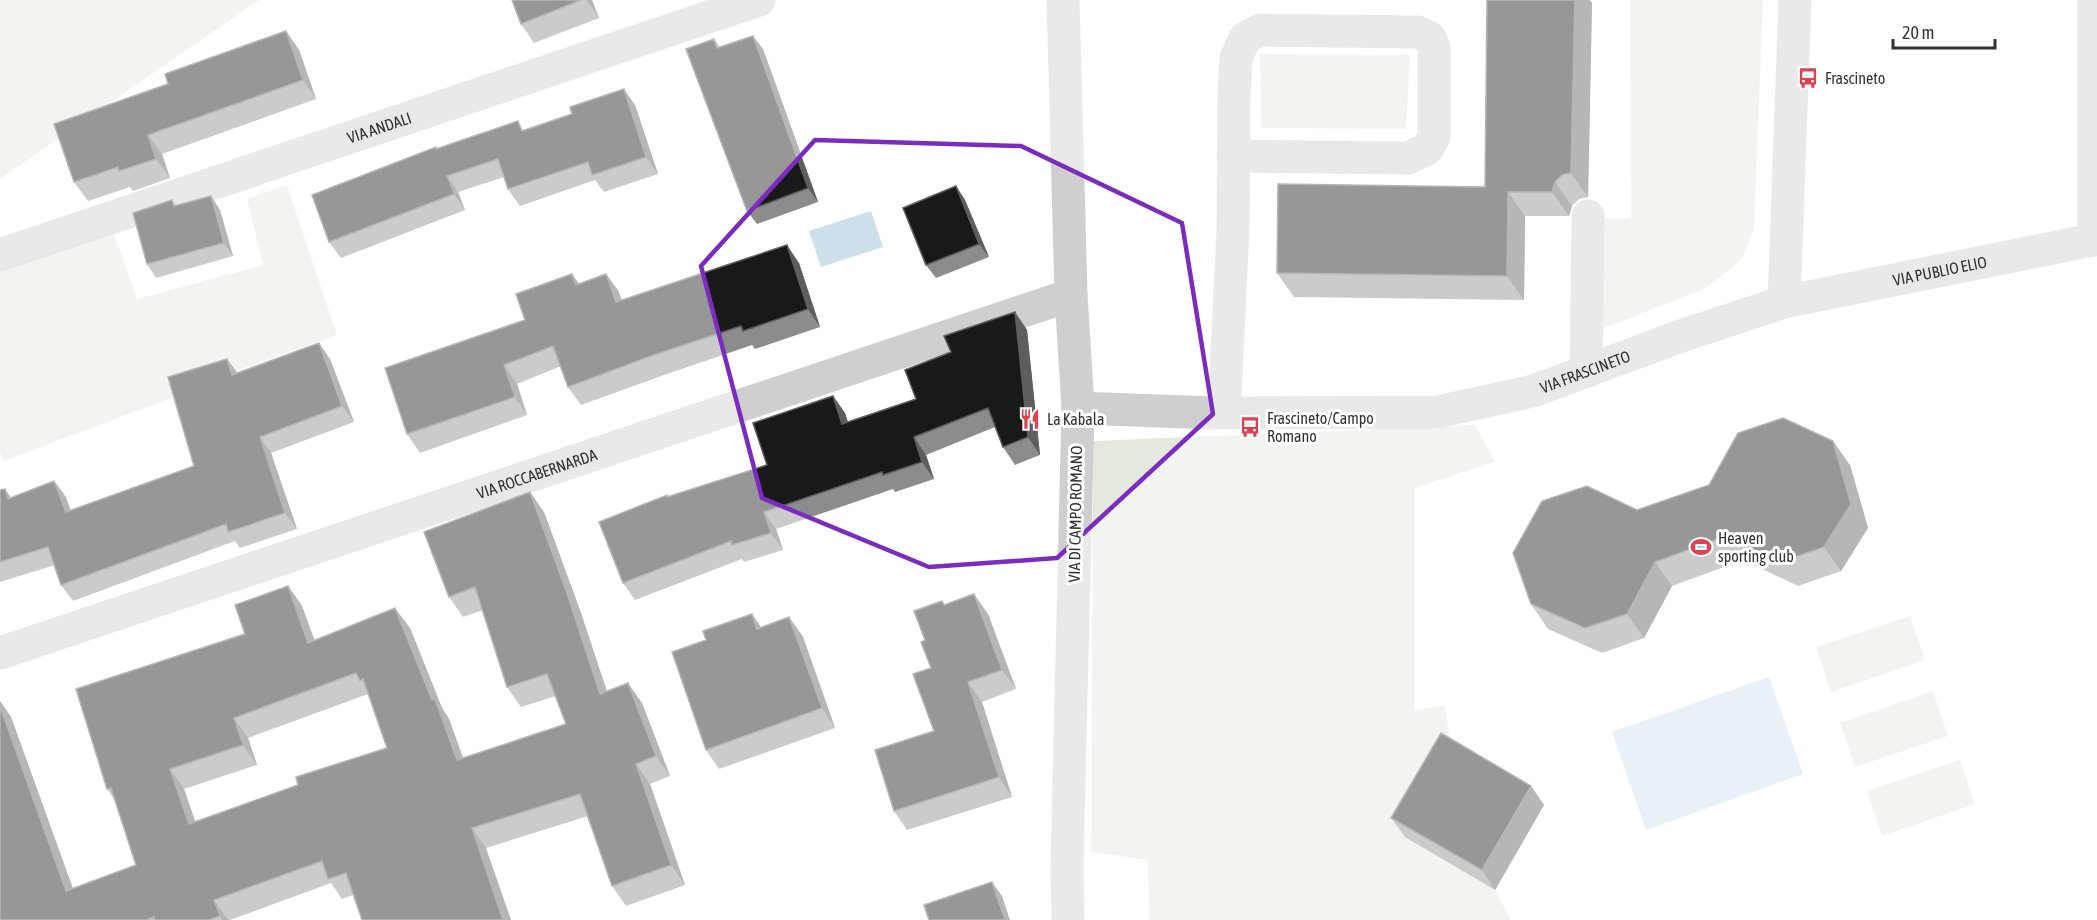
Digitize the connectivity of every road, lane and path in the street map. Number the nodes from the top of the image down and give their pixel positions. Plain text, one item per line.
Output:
1 (759, 0) edge
2 (1063, 0) edge
3 (1795, 0) edge
4 (2094, 0) edge
5 (1233, 156) junction
6 (1588, 216) dead end
7 (2095, 239) edge
8 (0, 255) edge
9 (1071, 294) junction
10 (1784, 302) junction
11 (1586, 371) junction
12 (1078, 408) junction
13 (1224, 413) junction
14 (0, 652) edge
15 (1068, 920) edge

1 - 8 street, VIA ANDALI
2 - 9 street, VIA DI CAMPO ROMANO
3 - 10 street
4 - 7 street
5 - 5 street
5 - 13 street
6 - 11 street
7 - 10 street, VIA PUBLIO ELIO
9 - 12 street, VIA DI CAMPO ROMANO
9 - 14 street, VIA ROCCABERNARDA
10 - 11 street, VIA FRASCINETO
11 - 13 street, VIA FRASCINETO
12 - 13 street, VIA FRASCINETO
12 - 15 street, VIA DI CAMPO ROMANO

